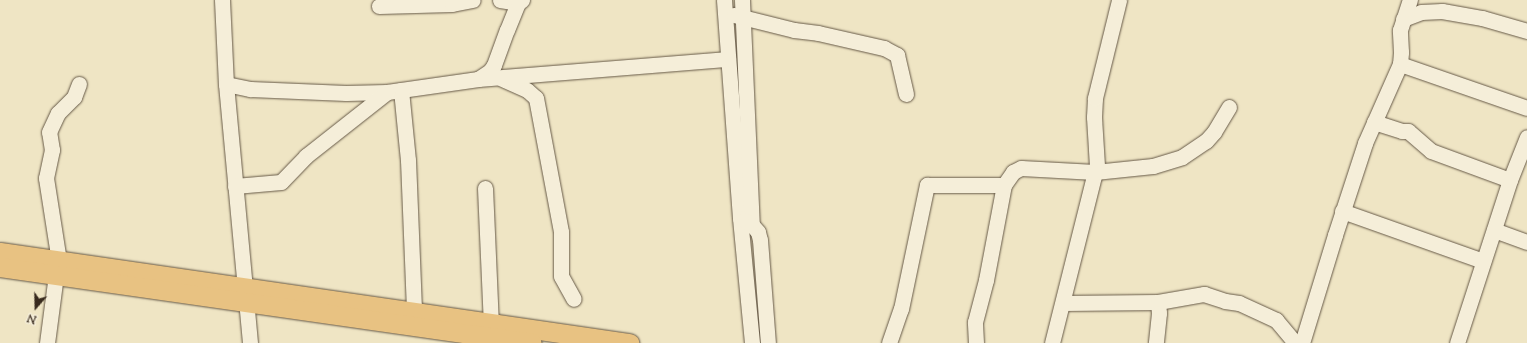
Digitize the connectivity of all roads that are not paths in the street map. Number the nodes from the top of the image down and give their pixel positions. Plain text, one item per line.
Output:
1 (222, 0) edge
2 (473, 0) edge
3 (500, 0) edge
4 (742, 0) edge
5 (1119, 0) edge
6 (1410, 0) edge
7 (520, 2) edge
8 (379, 6) dead end
9 (724, 6) edge
10 (744, 17) junction
11 (1403, 19) junction
12 (1527, 31) edge
13 (728, 59) junction
14 (1400, 64) junction
15 (499, 78) junction
16 (478, 79) junction
17 (79, 84) dead end
18 (226, 84) junction
19 (394, 91) junction
20 (906, 94) dead end
21 (1229, 107) dead end
22 (1527, 108) edge
23 (1374, 122) junction
24 (1527, 137) edge
25 (1095, 172) junction
26 (1510, 180) junction
27 (1004, 185) junction
28 (235, 186) junction
29 (485, 188) dead end
30 (1342, 211) junction
31 (746, 221) junction
32 (1494, 230) junction
33 (1527, 242) edge
34 (0, 252) edge
35 (1483, 261) junction
36 (0, 267) edge
37 (58, 268) junction
38 (244, 295) junction
39 (574, 299) dead end
40 (1063, 302) junction
41 (1158, 302) junction
42 (414, 312) junction
43 (490, 323) junction
44 (470, 338) edge
45 (47, 343) edge
46 (250, 343) edge
47 (532, 343) edge
48 (629, 343) edge
49 (752, 343) edge
50 (768, 343) edge
51 (889, 343) edge
52 (976, 343) edge
53 (1052, 343) edge
54 (1156, 343) edge
55 (1295, 343) edge
56 (1302, 343) edge
57 (1457, 343) edge

1 - 18 street
2 - 8 street
3 - 7 street
4 - 10 street
5 - 25 street
6 - 11 street
7 - 16 street
9 - 10 street
9 - 13 street
10 - 20 street
10 - 31 street
11 - 12 street
11 - 14 street
13 - 15 street
13 - 31 street
14 - 22 street
14 - 23 street
15 - 16 street
15 - 39 street
16 - 19 street
17 - 37 street
18 - 19 street
18 - 28 street
19 - 28 street
19 - 42 street
21 - 25 street
23 - 26 street
23 - 30 street
24 - 26 street
25 - 27 street
25 - 40 street
26 - 32 street
27 - 51 street
27 - 52 street
28 - 38 street
29 - 43 street
30 - 35 street
30 - 56 street
31 - 49 street
31 - 50 street
32 - 33 street
32 - 35 street
34 - 37 main road
35 - 57 street
36 - 37 main road
37 - 38 main road
37 - 45 street
38 - 42 main road
38 - 44 main road
38 - 46 street
40 - 41 street
40 - 53 street
41 - 54 street
41 - 55 street
42 - 43 main road
43 - 48 main road
44 - 47 main road

